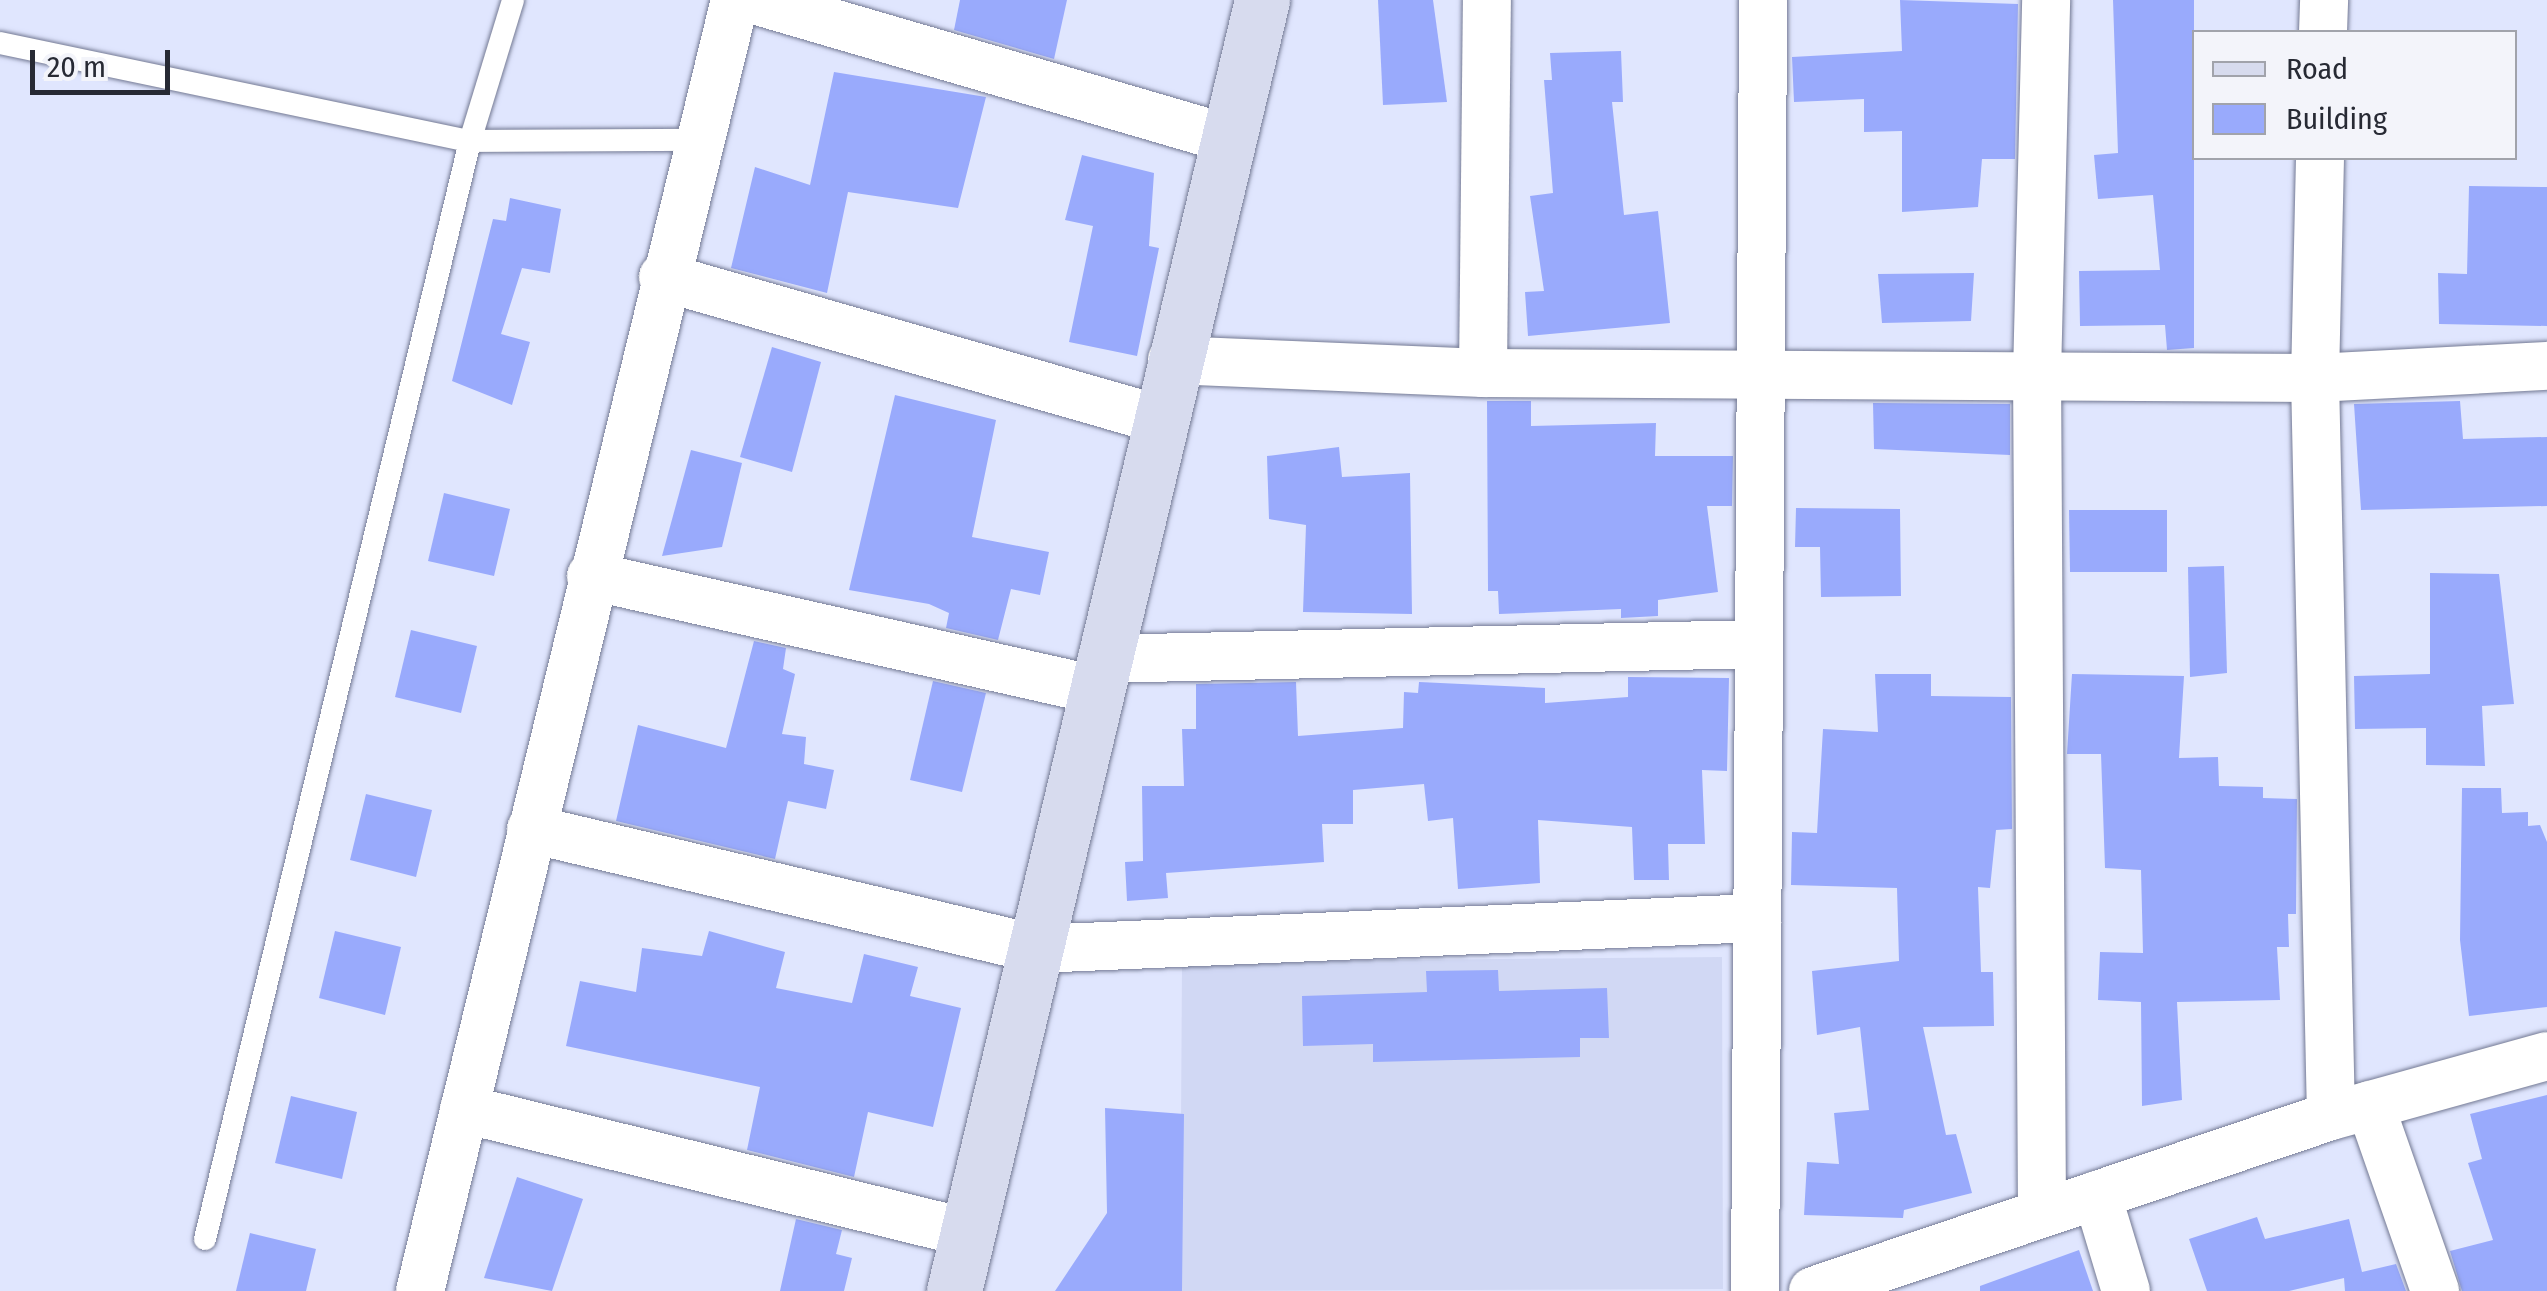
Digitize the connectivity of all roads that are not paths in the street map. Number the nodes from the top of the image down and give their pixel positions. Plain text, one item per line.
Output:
1 (513, 0) edge
2 (735, 0) edge
3 (754, 0) edge
4 (1262, 0) edge
5 (1487, 0) edge
6 (1763, 0) edge
7 (2046, 0) edge
8 (2324, 0) edge
9 (2324, 30) edge
10 (0, 43) edge
11 (1228, 139) junction
12 (470, 140) junction
13 (696, 140) junction
14 (2320, 160) edge
15 (663, 277) junction
16 (1172, 360) junction
17 (2547, 366) edge
18 (1762, 371) junction
19 (1483, 373) junction
20 (2036, 375) junction
21 (2315, 378) junction
22 (1158, 419) junction
23 (591, 576) junction
24 (1759, 644) junction
25 (1099, 674) junction
26 (530, 829) junction
27 (1757, 918) junction
28 (1037, 949) junction
29 (2547, 1056) edge
30 (464, 1109) junction
31 (2350, 1110) junction
32 (2097, 1195) junction
33 (2042, 1210) junction
34 (968, 1233) junction
35 (205, 1239) dead end
36 (420, 1291) edge
37 (954, 1291) edge
38 (1756, 1291) edge
39 (1813, 1291) edge
40 (2126, 1291) edge
41 (2435, 1291) edge

1 - 12 lane
2 - 13 street
3 - 11 street
4 - 11 street
5 - 19 street
6 - 18 street
7 - 20 street
8 - 9 street
10 - 12 lane
11 - 16 street
12 - 13 lane
12 - 35 lane
13 - 15 street
14 - 21 street
15 - 22 street
15 - 23 street
16 - 19 street
16 - 22 street
17 - 21 street
18 - 19 street
18 - 20 street
18 - 24 street
20 - 21 street
20 - 33 street
21 - 31 street
22 - 25 street
23 - 25 street
23 - 26 street
24 - 25 street
24 - 27 street
25 - 28 street
26 - 28 street
26 - 30 street
27 - 28 street
27 - 38 street
28 - 34 street
29 - 31 street
30 - 34 street
30 - 36 street
31 - 32 street
31 - 41 street
32 - 33 street
32 - 40 street
33 - 39 street
34 - 37 street

